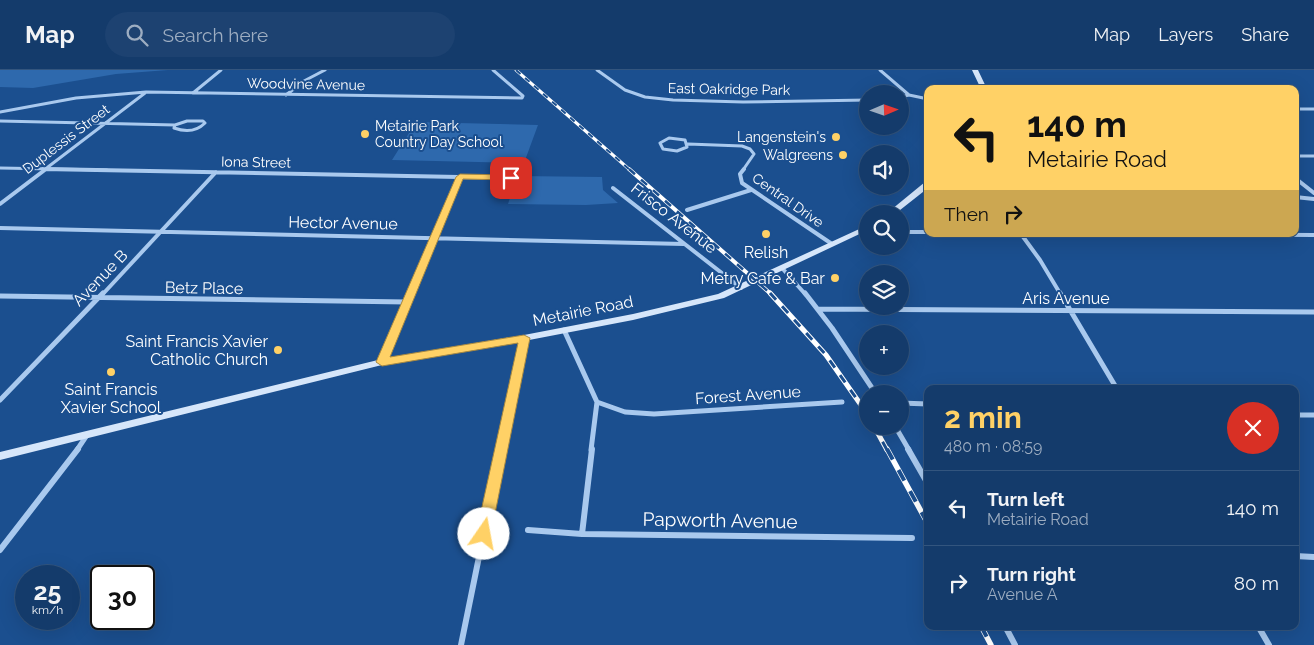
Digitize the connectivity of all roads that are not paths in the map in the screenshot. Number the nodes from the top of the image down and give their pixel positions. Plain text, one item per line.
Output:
1 (222, 70) edge
2 (325, 70) edge
3 (493, 70) edge
4 (597, 70) edge
5 (880, 70) edge
6 (975, 70) edge
7 (982, 85) edge
8 (146, 92) junction
9 (193, 93) junction
10 (286, 95) junction
11 (910, 95) joint
12 (924, 98) edge
13 (859, 100) edge
14 (1299, 109) edge
15 (1314, 109) edge
16 (0, 112) edge
17 (0, 121) edge
18 (105, 124) junction
19 (175, 125) junction
20 (688, 144) junction
21 (1299, 156) edge
22 (1314, 156) edge
23 (0, 168) edge
24 (46, 169) junction
25 (216, 172) junction
26 (460, 177) junction
27 (511, 178) dead end
28 (1299, 181) edge
29 (924, 187) edge
30 (613, 188) dead end
31 (751, 190) junction
32 (1314, 193) edge
33 (1299, 197) edge
34 (1314, 199) edge
35 (0, 204) edge
36 (901, 205) edge
37 (687, 210) dead end
38 (0, 228) edge
39 (162, 232) junction
40 (909, 232) edge
41 (924, 232) edge
42 (859, 233) edge
43 (1299, 235) edge
44 (1314, 235) edge
45 (1023, 237) edge
46 (435, 238) junction
47 (684, 244) junction
48 (832, 244) junction
49 (782, 268) junction
50 (741, 288) junction
51 (0, 296) edge
52 (97, 299) junction
53 (407, 302) junction
54 (818, 309) junction
55 (1070, 310) junction
56 (1314, 312) edge
57 (564, 330) junction
58 (524, 338) junction
59 (382, 362) junction
60 (870, 385) edge
61 (1115, 385) edge
62 (0, 399) edge
63 (597, 402) junction
64 (842, 402) dead end
65 (909, 403) edge
66 (924, 404) edge
67 (1299, 415) edge
68 (1314, 415) edge
69 (87, 434) junction
70 (900, 435) edge
71 (0, 456) edge
72 (924, 477) edge
73 (528, 530) dead end
74 (582, 534) junction
75 (912, 538) dead end
76 (0, 550) edge
77 (1299, 556) edge
78 (1314, 557) edge
79 (1007, 630) edge
80 (1260, 630) edge
81 (460, 645) edge
82 (1015, 645) edge
83 (1269, 645) edge

1 - 9 street
2 - 10 street
3 - 10 street, Woodvine Avenue
4 - 13 street, East Oakridge Park
5 - 11 street
6 - 7 main road
8 - 9 street, Woodvine Avenue
8 - 16 street, Woodvine Avenue
8 - 18 street, Duplessis Street
9 - 10 street, Woodvine Avenue
11 - 12 street
14 - 15 street
17 - 18 street
18 - 19 street
18 - 24 street, Duplessis Street
19 - 19 street
20 - 20 street, Central Drive
20 - 31 street, Central Drive
21 - 22 street
23 - 24 street, Iona Street
24 - 25 street, Iona Street
24 - 35 street, Duplessis Street
25 - 26 street, Iona Street
25 - 39 street, Avenue B
26 - 27 street, Iona Street
26 - 46 street
28 - 32 street
29 - 36 main road
30 - 47 street, Frisco Avenue
31 - 37 street
31 - 48 street, Central Drive
33 - 34 street
38 - 39 street, Hector Avenue
39 - 46 street, Hector Avenue
39 - 52 street, Avenue B
40 - 41 street
42 - 48 main road, Metairie Road
43 - 44 street
45 - 55 street
46 - 47 street, Hector Avenue
46 - 53 street
47 - 50 street, Frisco Avenue
48 - 49 main road, Metairie Road
49 - 50 main road, Metairie Road
49 - 54 street
50 - 57 main road, Metairie Road
51 - 52 street, Betz Place
52 - 53 street, Betz Place
52 - 62 street, Avenue B
53 - 59 street
54 - 55 street, Aris Avenue
54 - 60 street
55 - 56 street, Aris Avenue
55 - 61 street
57 - 58 main road, Metairie Road
57 - 63 street
58 - 59 main road, Metairie Road
58 - 81 street
59 - 69 main road, Metairie Road
63 - 64 street, Forest Avenue
63 - 74 street
65 - 66 street
67 - 68 street
69 - 71 main road, Metairie Road
69 - 76 street
70 - 72 street
73 - 74 street, Papworth Avenue
74 - 75 street, Papworth Avenue
77 - 78 street
79 - 82 street
80 - 83 street

